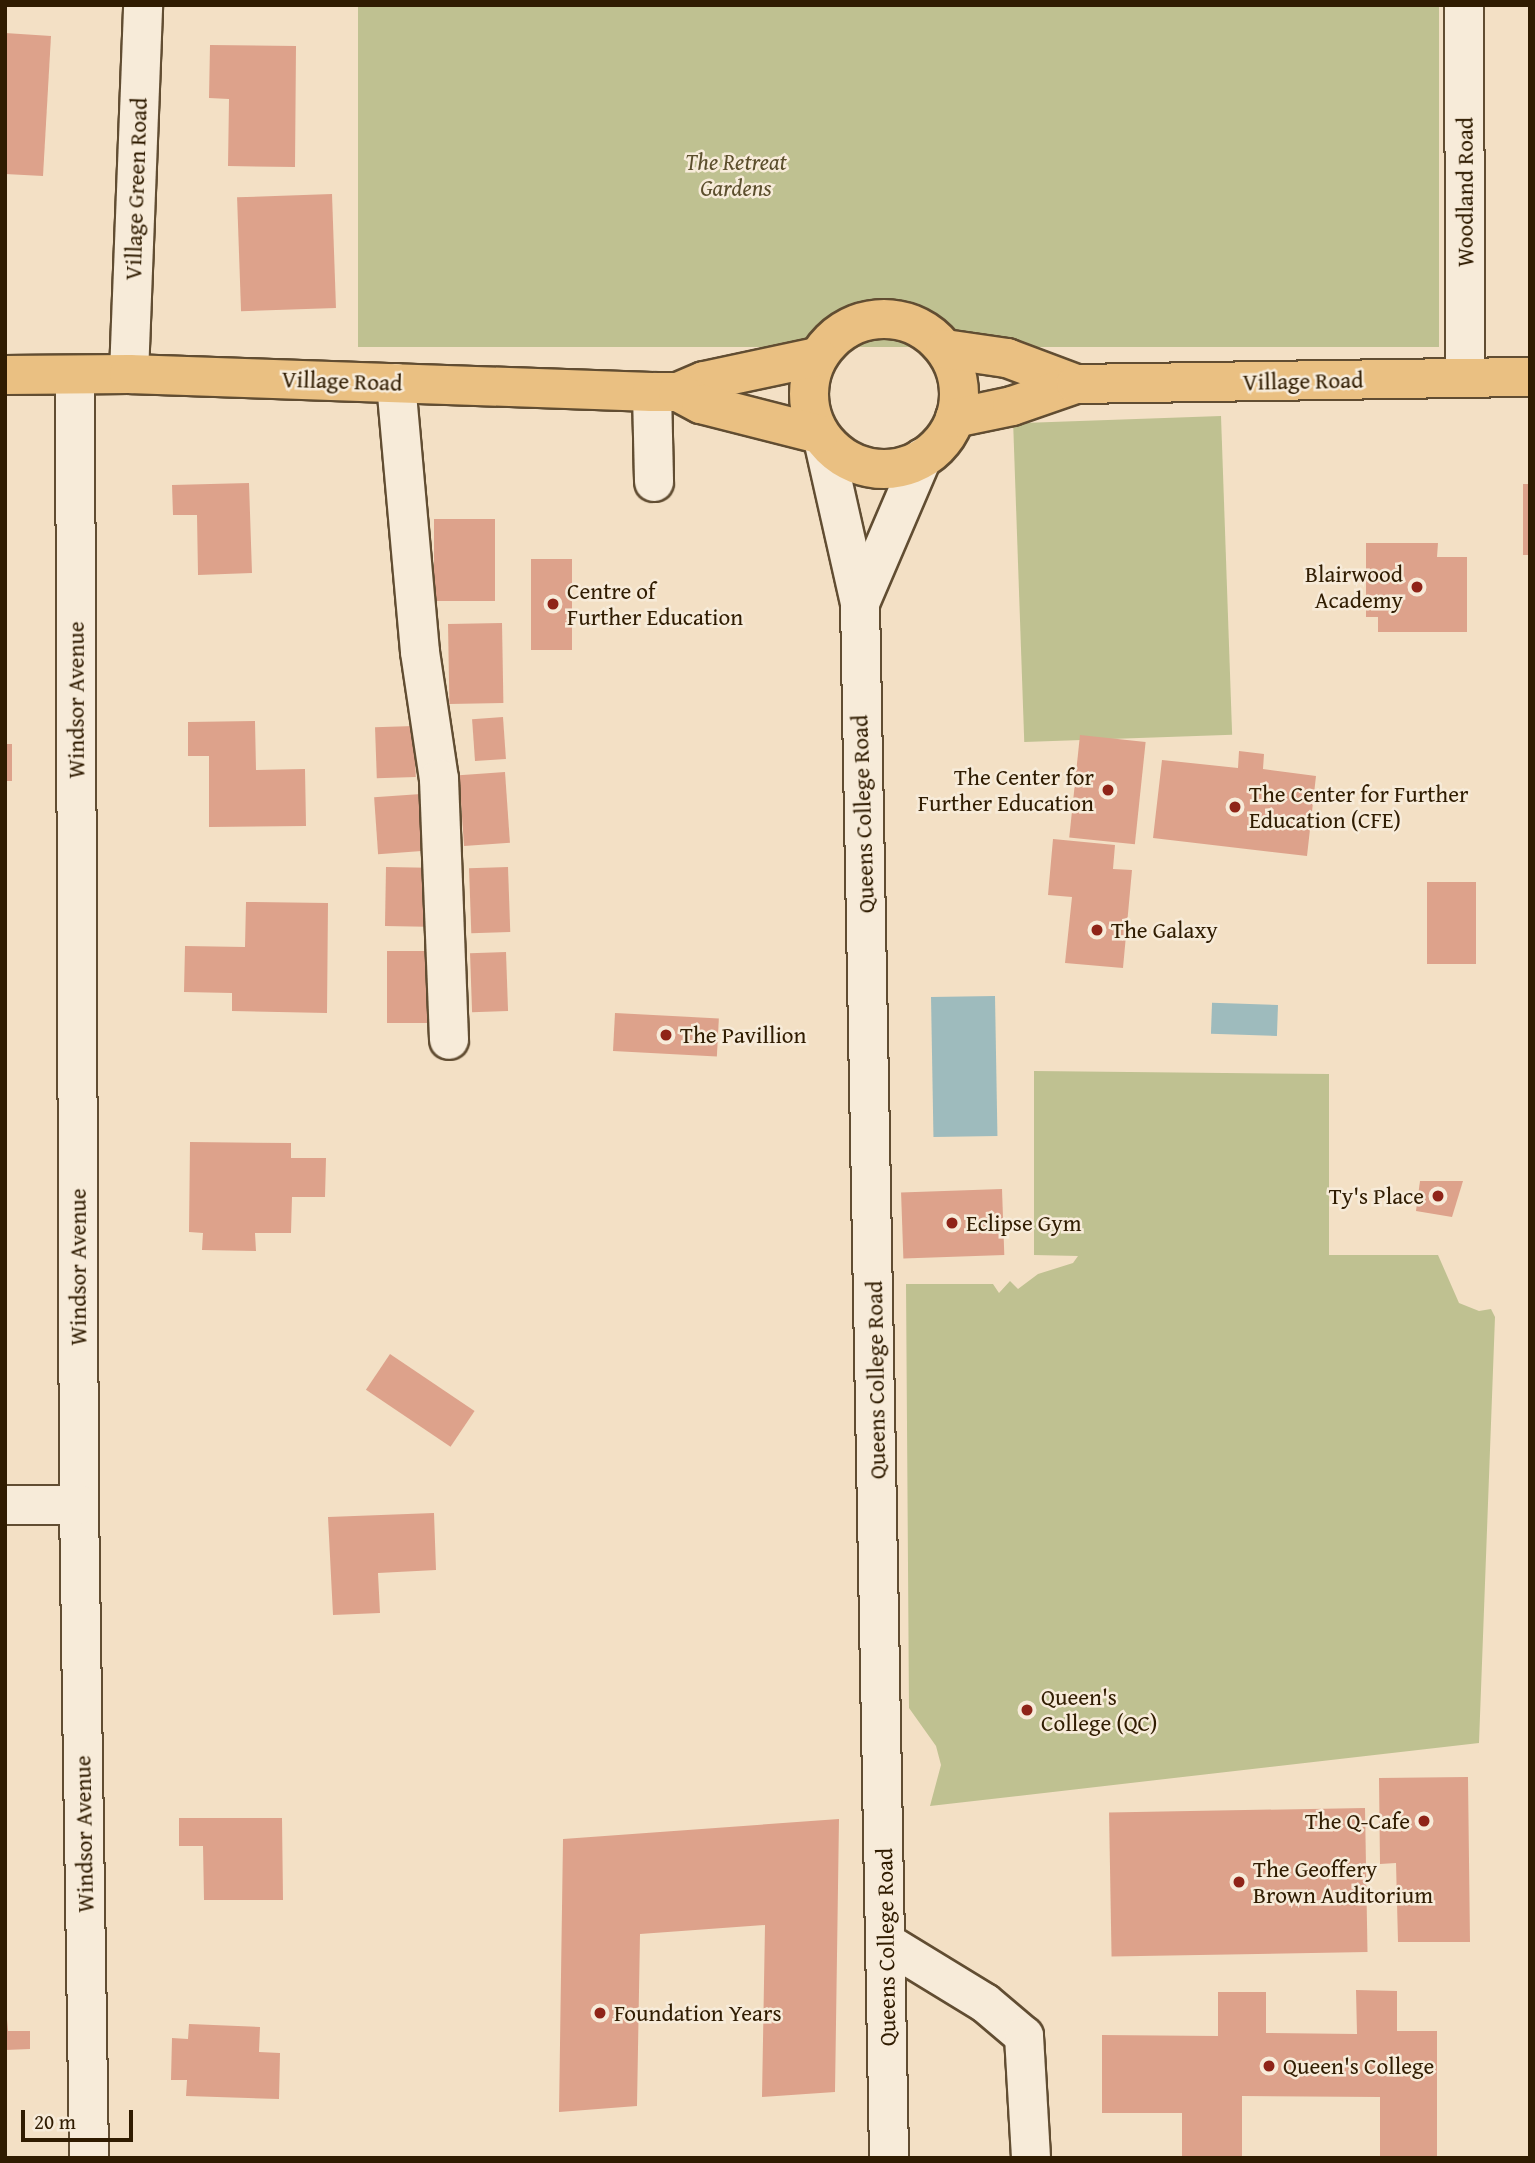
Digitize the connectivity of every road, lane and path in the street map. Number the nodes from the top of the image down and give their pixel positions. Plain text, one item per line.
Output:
1 (143, 5) edge
2 (1464, 5) edge
3 (945, 349) junction
4 (817, 357) junction
5 (129, 374) junction
6 (5, 375) edge
7 (75, 376) junction
8 (1530, 377) edge
9 (1465, 378) junction
10 (396, 383) junction
11 (1076, 384) junction
12 (665, 392) junction
13 (955, 418) junction
14 (821, 437) junction
15 (922, 458) junction
16 (654, 482) dead end
17 (860, 603) junction
18 (449, 1040) dead end
19 (5, 1505) edge
20 (79, 1505) junction
21 (886, 1942) junction
22 (89, 2158) edge
23 (889, 2158) edge
24 (1031, 2158) edge

1 - 5 street, Village Green Road
2 - 9 street, Woodland Road
3 - 4 main road
3 - 11 main road, Village Road
3 - 13 main road, Village Road
4 - 12 main road, Village Road
4 - 14 main road
5 - 7 main road, Village Road
5 - 10 main road, Village Road
6 - 7 main road, Village Road
7 - 20 street, Windsor Avenue
8 - 9 main road, Village Road
9 - 11 main road, Village Road
10 - 12 main road, Village Road
10 - 18 street
11 - 13 main road, Village Road
12 - 14 main road, Village Road
12 - 16 street
13 - 15 main road, Village Road
14 - 15 main road, Village Road
14 - 17 street, Queens College Road
15 - 17 street, Queens College Road
17 - 21 street, Queens College Road
19 - 20 street
20 - 22 street, Windsor Avenue
21 - 23 street, Queens College Road
21 - 24 street

